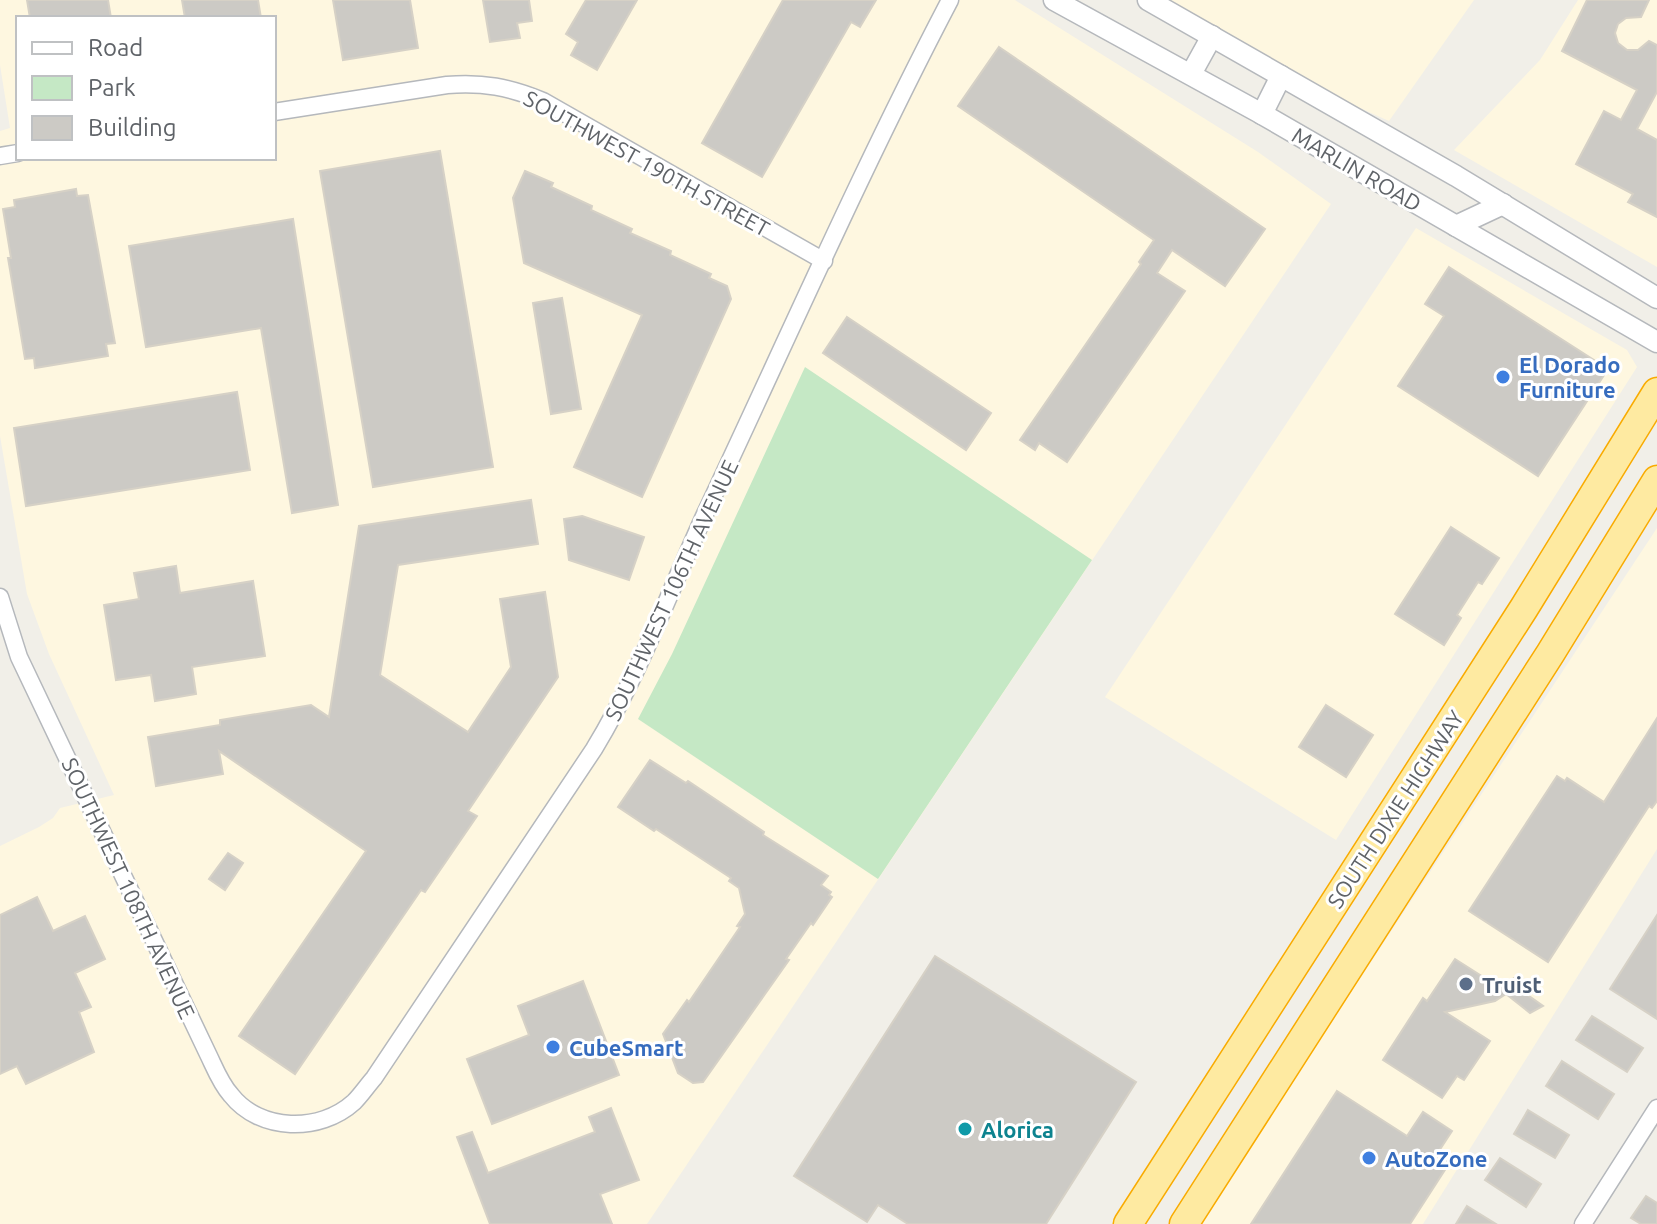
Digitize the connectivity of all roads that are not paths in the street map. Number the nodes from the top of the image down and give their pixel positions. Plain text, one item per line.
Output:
1 (950, 0) edge
2 (1054, 0) edge
3 (1148, 0) edge
4 (1212, 36) junction
5 (1191, 74) junction
6 (1281, 76) junction
7 (276, 112) edge
8 (1262, 114) junction
9 (1503, 204) junction
10 (1456, 226) junction
11 (824, 261) junction
12 (1657, 298) edge
13 (1657, 342) edge
14 (1657, 392) edge
15 (1657, 480) edge
16 (0, 597) edge
17 (1356, 870) junction
18 (1395, 896) junction
19 (1657, 1108) edge
20 (309, 1123) joint
21 (1152, 1185) junction
22 (1188, 1218) edge
23 (1128, 1224) edge
24 (1583, 1224) edge

1 - 11 street, SOUTHWEST 106TH AVENUE
2 - 5 street, MARLIN ROAD
3 - 4 street, MARLIN ROAD
4 - 5 street
4 - 6 street, MARLIN ROAD
5 - 8 street, MARLIN ROAD
6 - 8 street
6 - 9 street, MARLIN ROAD
7 - 11 street, SOUTHWEST 190TH STREET
8 - 10 street, MARLIN ROAD
9 - 10 street
9 - 12 street, MARLIN ROAD
10 - 13 street, MARLIN ROAD
11 - 20 street, SOUTHWEST 106TH AVENUE
14 - 17 highway, SOUTH DIXIE HIGHWAY
15 - 18 highway, SOUTH DIXIE HIGHWAY
16 - 20 street, SOUTHWEST 108TH AVENUE
17 - 18 highway
17 - 21 highway, SOUTH DIXIE HIGHWAY
18 - 22 highway, SOUTH DIXIE HIGHWAY
19 - 24 street
21 - 22 highway
21 - 23 highway, SOUTH DIXIE HIGHWAY

